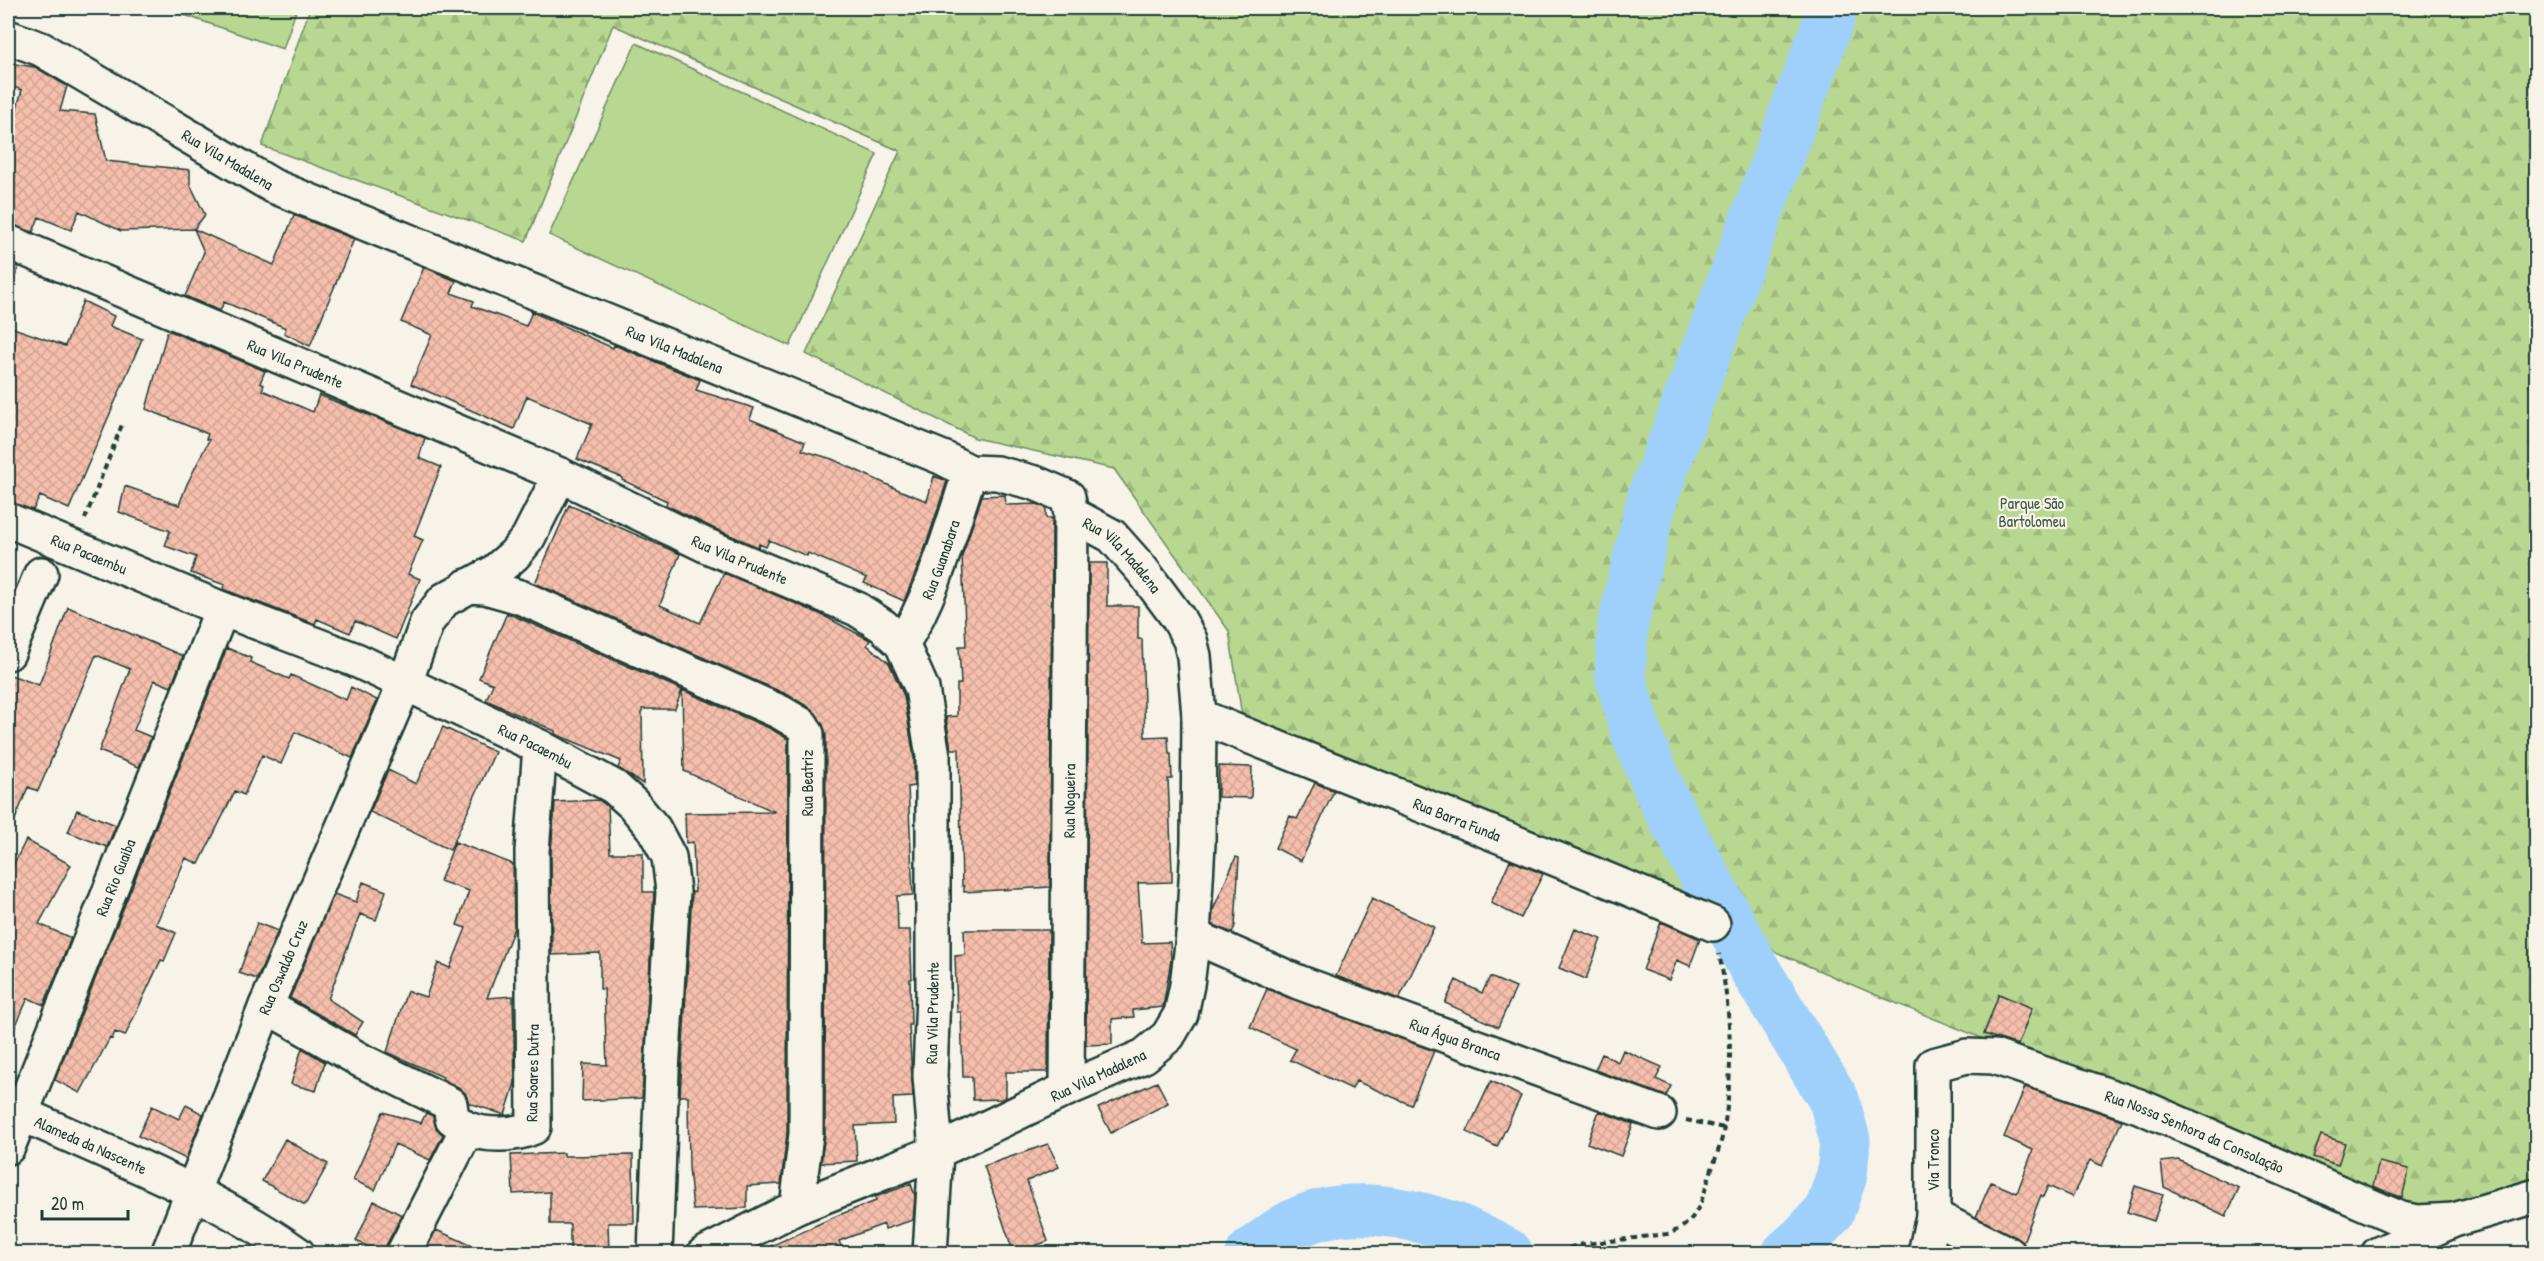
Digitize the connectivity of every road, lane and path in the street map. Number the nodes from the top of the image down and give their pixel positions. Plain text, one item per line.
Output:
1 (2522, 8) edge
2 (2536, 19) edge
3 (8, 37) edge
4 (8, 242) edge
5 (123, 422) dead end
6 (970, 472) junction
7 (560, 475) junction
8 (1071, 513) junction
9 (8, 520) edge
10 (74, 547) junction
11 (41, 574) dead end
12 (467, 586) junction
13 (222, 609) junction
14 (902, 644) junction
15 (8, 653) edge
16 (405, 683) junction
17 (1199, 716) junction
18 (540, 747) junction
19 (1713, 924) joint
20 (1193, 936) junction
21 (266, 1006) junction
22 (1933, 1065) joint
23 (1067, 1089) junction
24 (15, 1112) edge
25 (1659, 1113) joint
26 (1724, 1128) junction
27 (467, 1129) junction
28 (8, 1147) edge
29 (936, 1152) junction
30 (193, 1192) junction
31 (2536, 1196) edge
32 (797, 1207) junction
33 (1933, 1216) junction
34 (2454, 1220) junction
35 (168, 1254) edge
36 (298, 1254) edge
37 (403, 1254) edge
38 (654, 1254) edge
39 (704, 1254) edge
40 (930, 1254) edge
41 (1561, 1254) edge
42 (1925, 1254) edge
43 (2009, 1254) edge
44 (2378, 1254) edge

1 - 2 path
3 - 6 street, Rua Vila Madalena
4 - 7 street, Rua Vila Prudente
5 - 10 path
6 - 8 street, Rua Vila Madalena
6 - 14 street, Rua Guanabara
7 - 12 street
7 - 14 street, Rua Vila Prudente
8 - 17 street, Rua Vila Madalena
8 - 23 street, Rua Nogueira
9 - 10 street, Rua Pacaembu
10 - 13 street, Rua Pacaembu
11 - 15 street
12 - 16 street
12 - 32 street, Rua Beatriz
13 - 16 street, Rua Pacaembu
13 - 24 street, Rua Rio Guaiba
14 - 29 street, Rua Vila Prudente
16 - 18 street, Rua Pacaembu
16 - 21 street, Rua Oswaldo Cruz
17 - 19 street, Rua Barra Funda
17 - 20 street, Rua Vila Madalena
18 - 27 street, Rua Soares Dutra
18 - 38 street, Rua Pacaembu
19 - 26 path
20 - 23 street, Rua Vila Madalena
20 - 25 street, Rua Água Branca
21 - 27 street
21 - 30 street, Rua Oswaldo Cruz
22 - 33 street, Via Tronco
22 - 34 street, Rua Nossa Senhora da Consolação
23 - 29 street, Rua Vila Madalena
24 - 28 street, Rua Rio Guaiba
24 - 30 street, Alameda da Nascente
25 - 26 path
26 - 41 path
27 - 37 street
29 - 32 street, Rua Vila Madalena
29 - 40 street, Rua Vila Prudente
30 - 35 street, Rua Oswaldo Cruz
30 - 36 street, Alameda da Nascente
31 - 34 street
32 - 39 street, Rua Vila Madalena
33 - 42 street, Via Tronco
33 - 43 street
34 - 44 street

